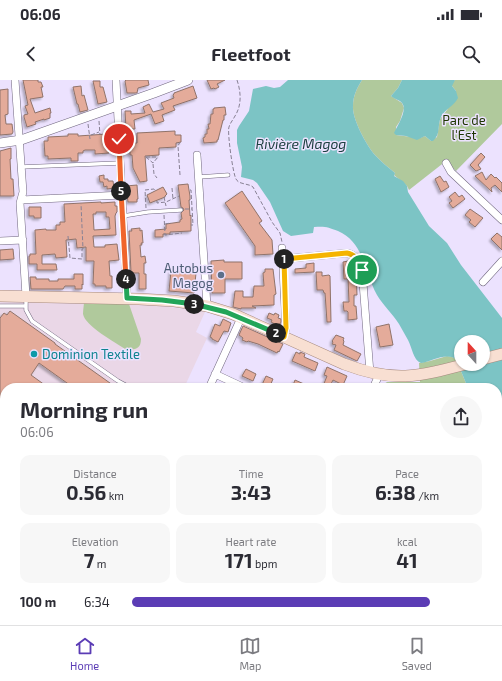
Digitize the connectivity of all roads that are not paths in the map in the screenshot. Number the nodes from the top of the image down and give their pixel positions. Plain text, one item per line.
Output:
1 (14, 80) edge
2 (116, 80) edge
3 (188, 80) edge
4 (117, 106) junction
5 (19, 140) junction
6 (0, 143) edge
7 (198, 155) dead end
8 (120, 162) junction
9 (446, 163) dead end
10 (21, 167) junction
11 (228, 175) dead end
12 (199, 177) junction
13 (122, 195) junction
14 (21, 200) junction
15 (181, 210) road end
16 (123, 216) junction
17 (502, 220) edge
18 (23, 240) junction
19 (0, 241) edge
20 (282, 248) road end
21 (283, 259) junction
22 (502, 261) edge
23 (482, 282) dead end
24 (0, 296) edge
25 (127, 298) junction
26 (26, 301) junction
27 (0, 306) edge
28 (207, 306) junction
29 (241, 318) junction
30 (284, 337) junction
31 (502, 354) edge
32 (490, 357) edge
33 (454, 367) edge
34 (215, 374) junction
35 (374, 374) junction
36 (122, 383) edge
37 (211, 383) edge
38 (234, 383) edge
39 (373, 383) edge

1 - 5 street
2 - 4 street
3 - 4 street
4 - 5 street
4 - 8 street
5 - 6 street
5 - 10 street
7 - 12 street
8 - 10 lane
8 - 13 street
9 - 17 street
10 - 14 street
11 - 12 lane
12 - 28 street
13 - 14 street
13 - 16 street
14 - 18 street
15 - 16 lane
16 - 25 street
18 - 19 street
18 - 26 street
20 - 21 street
21 - 30 street
21 - 35 street
22 - 23 street
24 - 26 main road
25 - 26 main road
25 - 28 main road
26 - 27 lane
26 - 36 lane
28 - 29 main road
29 - 30 main road
29 - 34 street
30 - 35 main road
31 - 32 main road
33 - 35 main road
34 - 37 street
34 - 38 street
35 - 39 street

